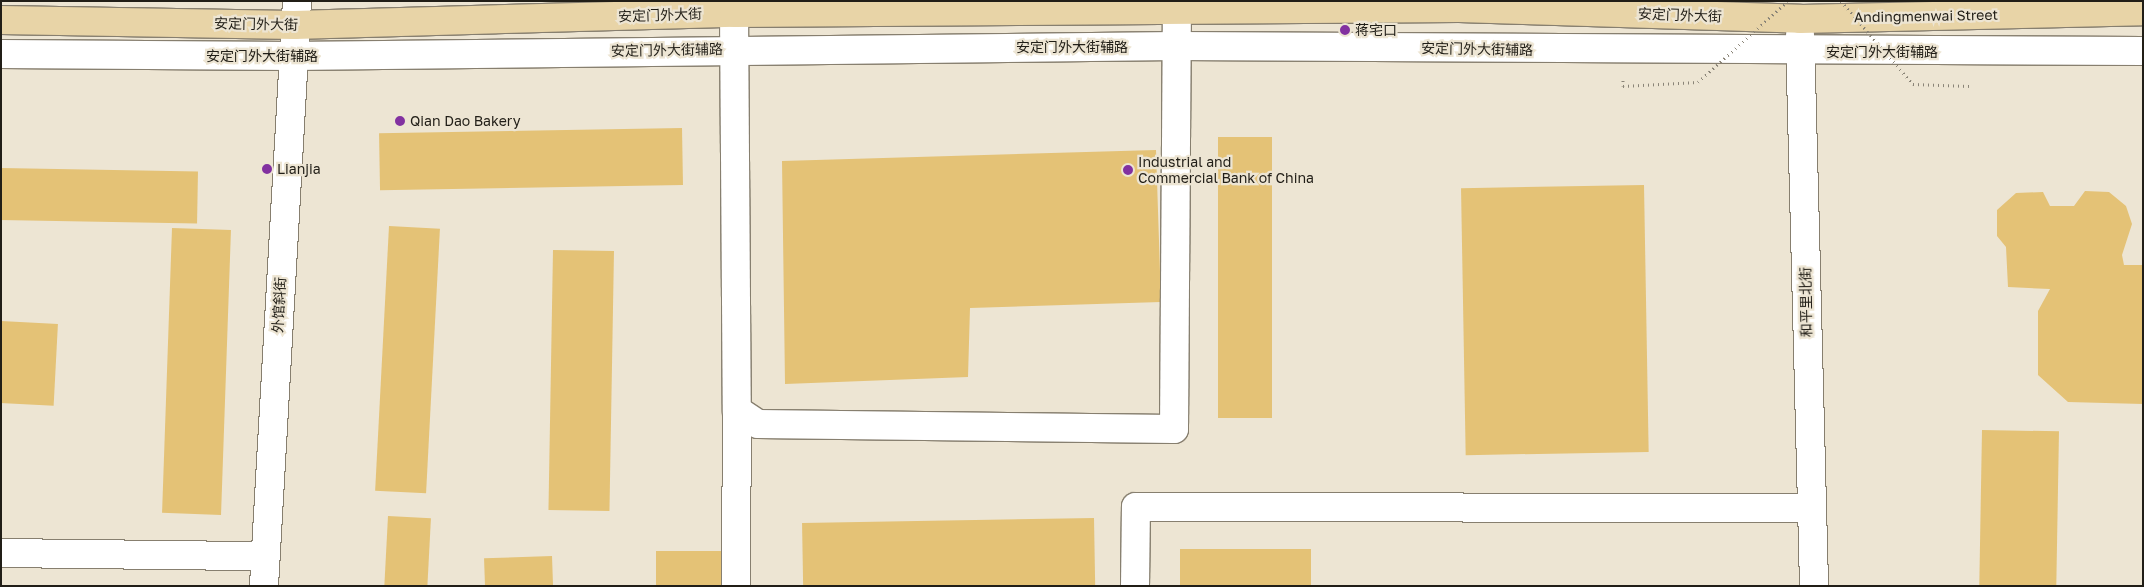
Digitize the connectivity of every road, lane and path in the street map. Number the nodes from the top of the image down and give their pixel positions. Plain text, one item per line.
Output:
1 (1841, 1) edge
2 (1796, 6) edge
3 (2143, 11) edge
4 (1177, 12) junction
5 (295, 13) edge
6 (734, 13) junction
7 (1, 20) edge
8 (1176, 46) junction
9 (734, 49) junction
10 (2143, 50) edge
11 (1801, 52) junction
12 (1, 54) edge
13 (292, 56) junction
14 (1623, 86) dead end
15 (1969, 86) dead end
16 (737, 410) junction
17 (1810, 508) junction
18 (1, 552) edge
19 (265, 556) junction
20 (264, 586) edge
21 (736, 586) edge
22 (1135, 586) edge
23 (1814, 586) edge

1 - 15 path, bridge
2 - 3 main road, Andingmenwai Street
2 - 4 main road, 安定门外大街
2 - 11 street, 和平里北街
2 - 14 path, bridge
4 - 6 main road, 安定门外大街
4 - 8 street
5 - 6 main road, 安定门外大街
5 - 7 main road, 安定门外大街
5 - 13 street, 外馆斜街
6 - 9 street
8 - 9 street, 安定门外大街辅路
8 - 11 street, 安定门外大街辅路
8 - 16 street
9 - 13 street, 安定门外大街辅路
9 - 16 street
10 - 11 street, 安定门外大街辅路
11 - 17 street, 和平里北街
12 - 13 street, 安定门外大街辅路
13 - 19 street, 外馆斜街
16 - 21 street
17 - 22 street
17 - 23 street, 和平里北街
18 - 19 street
19 - 20 street, 外馆斜街

